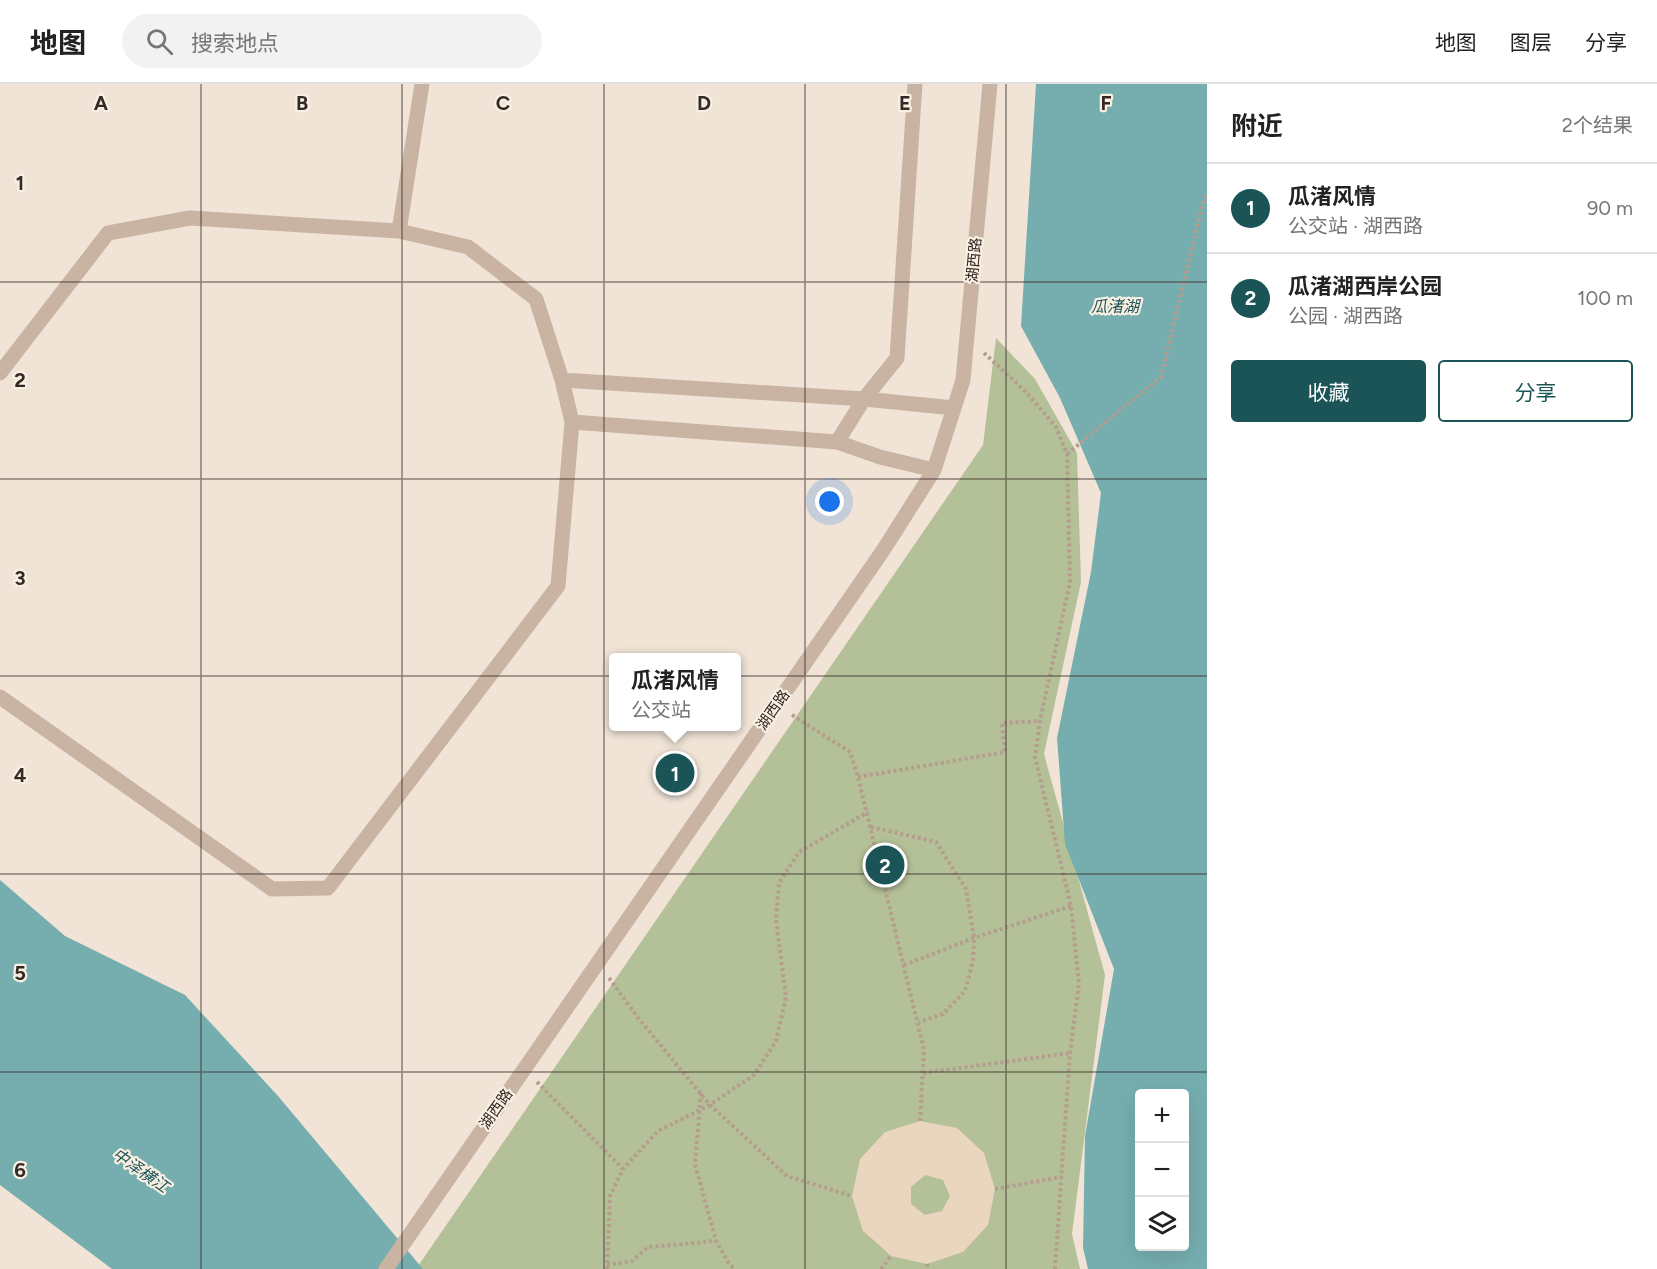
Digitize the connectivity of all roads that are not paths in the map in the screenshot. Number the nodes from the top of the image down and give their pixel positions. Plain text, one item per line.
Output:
1 (422, 84) edge
2 (915, 84) edge
3 (990, 84) edge
4 (399, 231) junction
5 (0, 373) edge
6 (562, 380) junction
7 (864, 399) junction
8 (954, 408) junction
9 (572, 422) junction
10 (837, 442) junction
11 (934, 470) junction
12 (0, 697) edge
13 (386, 1269) edge

1 - 4 street
2 - 7 street
3 - 8 street, 湖西路
4 - 5 street
4 - 6 street
6 - 7 street
6 - 9 street
7 - 8 street
7 - 10 street
8 - 11 street, 湖西路
9 - 10 street
9 - 12 street
10 - 11 street
11 - 13 street, 湖西路

